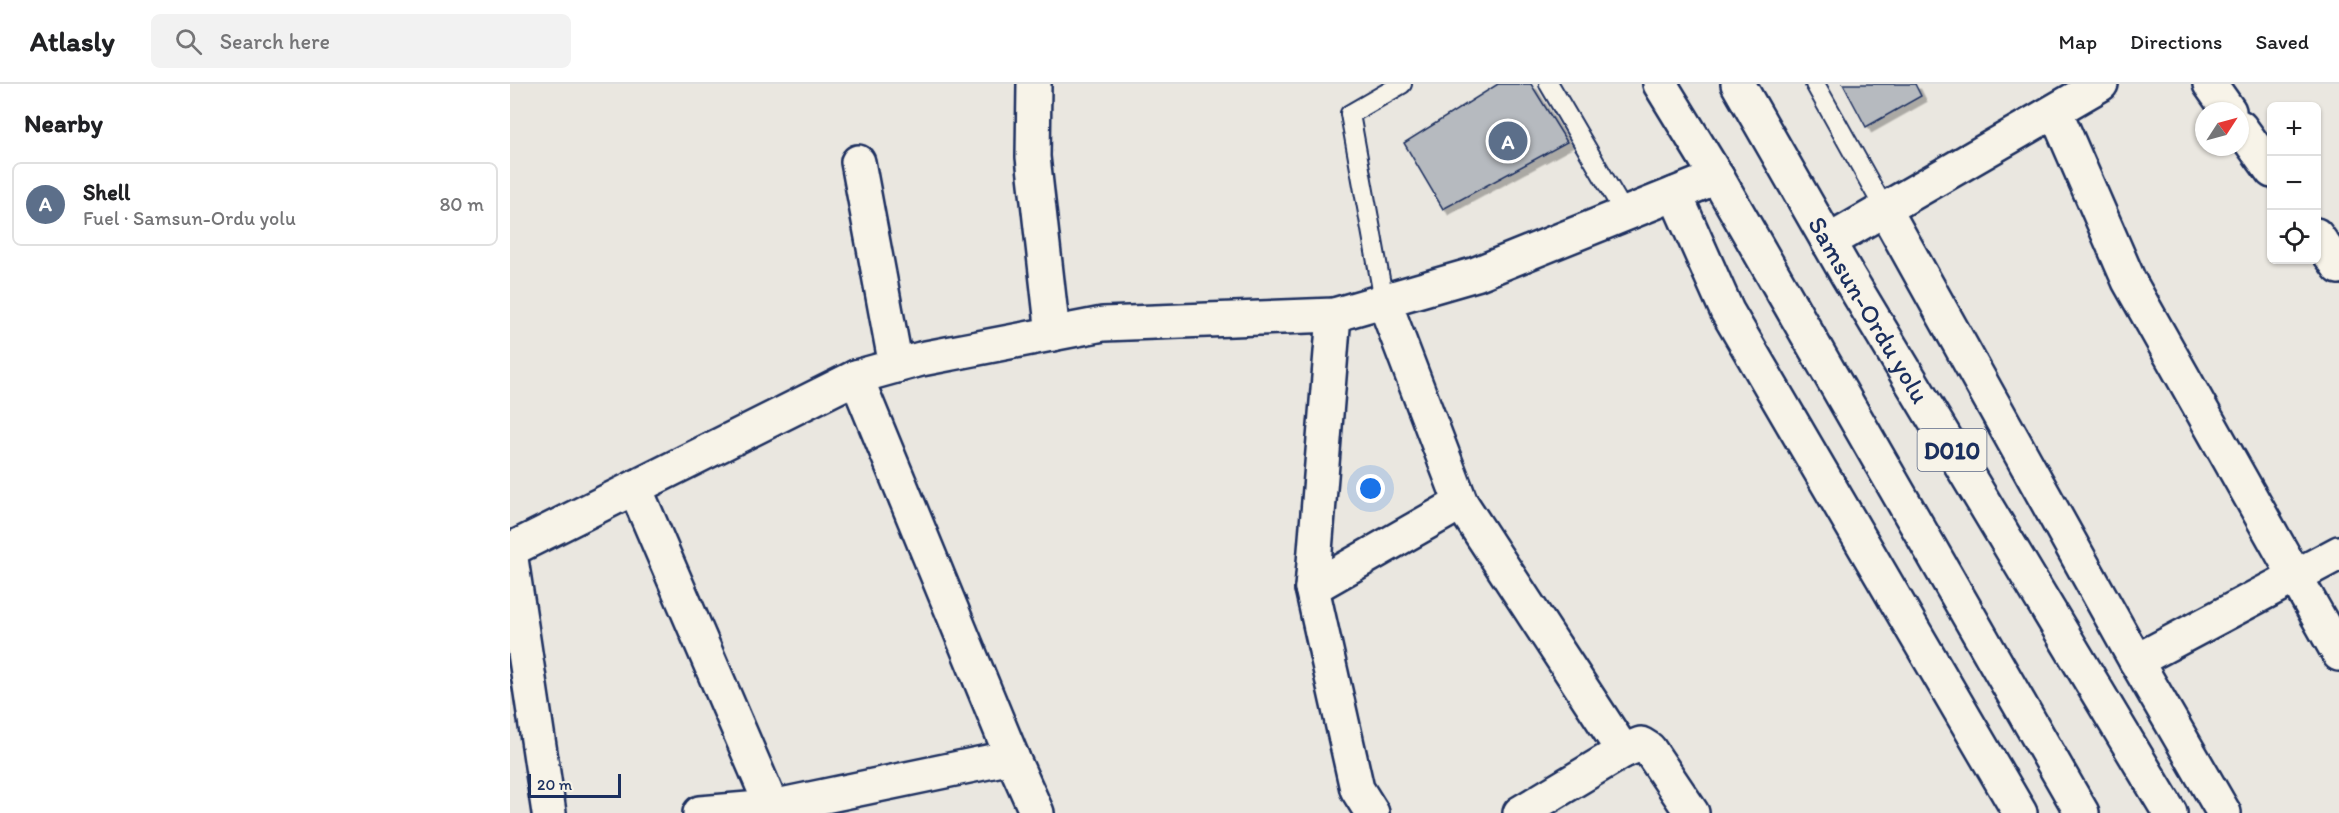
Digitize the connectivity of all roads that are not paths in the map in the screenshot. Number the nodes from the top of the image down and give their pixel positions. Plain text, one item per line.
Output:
1 (1034, 84) edge
2 (1402, 84) edge
3 (1549, 84) edge
4 (1660, 84) edge
5 (1738, 84) edge
6 (1815, 84) edge
7 (2101, 84) edge
8 (2210, 84) edge
9 (2223, 102) edge
10 (2056, 113) junction
11 (2249, 140) edge
12 (858, 162) dead end
13 (2267, 165) edge
14 (1717, 177) junction
15 (1675, 194) junction
16 (1884, 208) junction
17 (1625, 214) junction
18 (1828, 242) junction
19 (2321, 242) edge
20 (2339, 267) edge
21 (1384, 301) junction
22 (1334, 315) junction
23 (1053, 334) junction
24 (896, 366) junction
25 (856, 377) junction
26 (635, 488) junction
27 (1461, 503) junction
28 (510, 551) edge
29 (2339, 553) edge
30 (2297, 575) junction
31 (1312, 588) junction
32 (2339, 654) edge
33 (2136, 661) junction
34 (1623, 751) junction
35 (1012, 757) junction
36 (771, 807) junction
37 (549, 813) edge
38 (700, 813) edge
39 (1037, 813) edge
40 (1372, 813) edge
41 (1520, 813) edge
42 (1692, 813) edge
43 (2020, 813) edge
44 (2082, 813) edge
45 (2170, 813) edge
46 (2224, 813) edge

1 - 23 main road
2 - 21 lane
3 - 17 lane
4 - 14 main road, D010
5 - 18 main road, Samsun-Ordu yolu / D010
6 - 16 lane
7 - 10 main road
8 - 9 main road
10 - 16 main road
10 - 30 main road
11 - 13 main road
12 - 24 main road
14 - 15 main road
14 - 44 main road, D010
15 - 17 main road
15 - 43 main road
16 - 18 main road
16 - 33 main road
17 - 21 main road
18 - 45 main road, Samsun-Ordu yolu / D010
19 - 20 main road
21 - 22 main road
21 - 27 main road
22 - 23 main road
22 - 31 main road
23 - 24 main road
24 - 25 main road
25 - 26 main road
25 - 35 main road
26 - 28 main road
26 - 36 main road
27 - 31 main road
27 - 34 main road
28 - 37 main road
29 - 30 main road
30 - 32 main road
30 - 33 main road
31 - 40 main road
33 - 46 main road
34 - 41 main road
34 - 42 main road
35 - 36 main road
35 - 39 main road
36 - 38 main road

